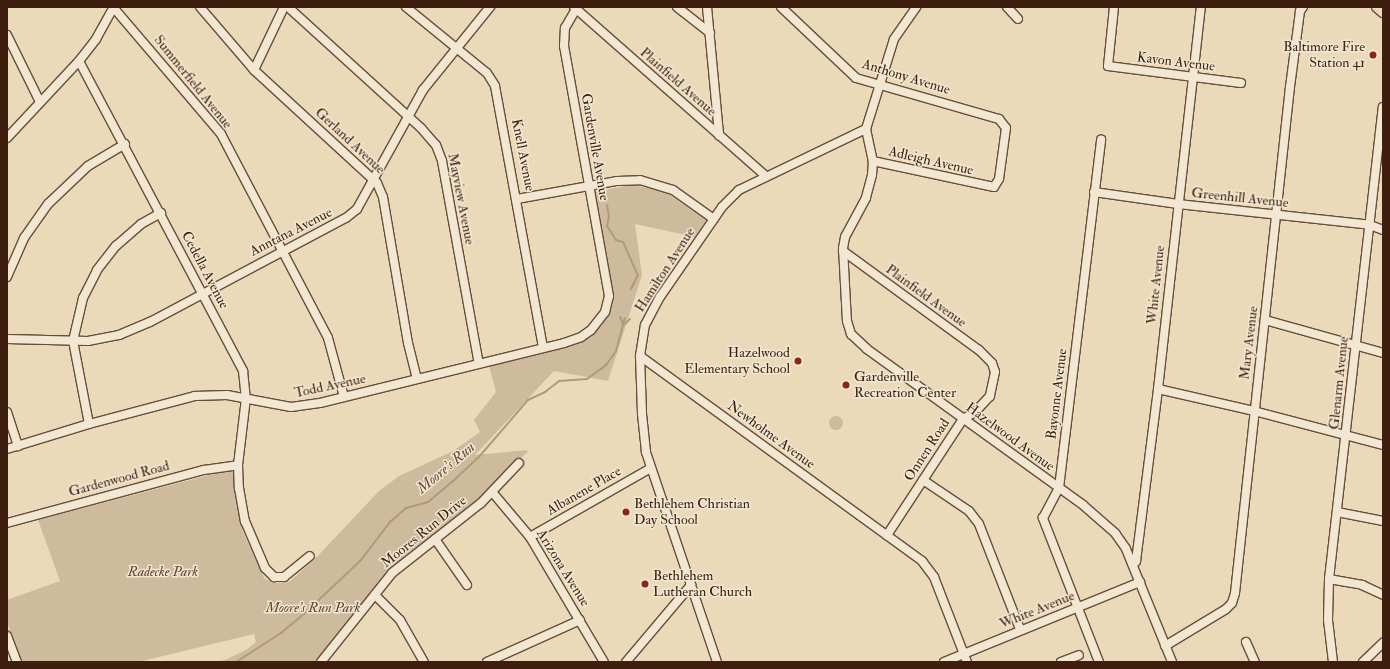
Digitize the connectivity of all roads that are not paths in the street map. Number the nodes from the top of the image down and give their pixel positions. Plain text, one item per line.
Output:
1 (114, 7) edge
2 (200, 7) edge
3 (284, 7) edge
4 (288, 7) edge
5 (406, 7) edge
6 (490, 7) edge
7 (677, 7) edge
8 (707, 7) edge
9 (780, 7) edge
10 (916, 7) edge
11 (1007, 7) edge
12 (1114, 7) edge
13 (1201, 7) edge
14 (1303, 7) edge
15 (1377, 7) edge
16 (575, 8) edge
17 (1383, 12) edge
18 (1018, 19) dead end
19 (710, 33) junction
20 (7, 34) edge
21 (457, 48) junction
22 (79, 61) junction
23 (254, 70) junction
24 (1194, 77) junction
25 (1241, 83) dead end
26 (880, 85) junction
27 (40, 102) junction
28 (1383, 106) edge
29 (408, 116) junction
30 (866, 129) junction
31 (719, 135) junction
32 (1382, 136) edge
33 (7, 138) edge
34 (1101, 140) dead end
35 (125, 144) junction
36 (873, 161) junction
37 (766, 176) junction
38 (374, 179) junction
39 (589, 186) junction
40 (983, 186) joint
41 (1094, 192) junction
42 (518, 199) junction
43 (1178, 204) junction
44 (161, 213) junction
45 (1278, 214) junction
46 (714, 219) junction
47 (1370, 225) junction
48 (1383, 230) edge
49 (282, 251) junction
50 (842, 251) junction
51 (7, 277) edge
52 (608, 291) joint
53 (202, 293) junction
54 (1265, 320) junction
55 (7, 339) edge
56 (73, 341) junction
57 (1356, 346) junction
58 (543, 348) junction
59 (1383, 353) edge
60 (640, 356) junction
61 (992, 363) joint
62 (479, 364) junction
63 (417, 380) junction
64 (1158, 389) junction
65 (344, 397) junction
66 (246, 398) junction
67 (1254, 411) junction
68 (7, 412) edge
69 (963, 419) junction
70 (88, 424) junction
71 (1346, 434) junction
72 (1383, 445) edge
73 (18, 446) junction
74 (7, 449) edge
75 (519, 463) dead end
76 (238, 465) junction
77 (651, 468) junction
78 (923, 480) junction
79 (1059, 488) junction
80 (493, 493) junction
81 (1337, 512) junction
82 (1383, 521) edge
83 (7, 523) edge
84 (887, 535) junction
85 (530, 537) junction
86 (435, 539) junction
87 (310, 556) dead end
88 (1133, 565) junction
89 (1329, 579) junction
90 (1140, 582) junction
91 (468, 584) dead end
92 (691, 585) junction
93 (375, 595) junction
94 (1383, 595) edge
95 (1078, 608) junction
96 (580, 620) junction
97 (1020, 629) junction
98 (7, 638) edge
99 (1246, 642) dead end
100 (1383, 643) edge
101 (1165, 646) junction
102 (964, 654) junction
103 (1078, 655) dead end
104 (17, 662) edge
105 (321, 662) edge
106 (424, 662) edge
107 (487, 662) edge
108 (604, 662) edge
109 (626, 662) edge
110 (716, 662) edge
111 (944, 662) edge
112 (967, 662) edge
113 (1061, 662) edge
114 (1099, 662) edge
115 (1172, 662) edge
116 (1255, 662) edge
117 (1333, 662) edge
118 (1363, 662) edge

1 - 22 street
1 - 49 street, Summerfield Avenue
2 - 23 street, Gerland Avenue
3 - 23 street
4 - 29 street, Mayview Avenue
5 - 21 street, Knell Avenue
6 - 21 street, Anntana Avenue
7 - 19 street
8 - 19 street
9 - 26 street, Anthony Avenue
10 - 26 street
11 - 18 street
12 - 24 street, Kavon Avenue
13 - 24 street, White Avenue
14 - 45 street, Mary Avenue
15 - 17 main road
16 - 31 street, Plainfield Avenue
16 - 39 street, Gardenville Avenue
19 - 31 street
20 - 27 street
21 - 29 street, Anntana Avenue
21 - 42 street, Knell Avenue
22 - 27 street
22 - 35 street, Cedella Avenue
23 - 38 street, Gerland Avenue
24 - 25 street, Kavon Avenue
24 - 43 street, White Avenue
26 - 30 street
26 - 40 street, Anthony Avenue
27 - 33 street
28 - 32 street, Glenarm Avenue
29 - 38 street, Anntana Avenue
29 - 62 street, Mayview Avenue
30 - 36 street, Hazelwood Avenue
30 - 37 street, Hamilton Avenue
31 - 37 street, Plainfield Avenue
32 - 47 street, Glenarm Avenue
34 - 41 street, Bayonne Avenue
35 - 44 street, Cedella Avenue
35 - 51 street
36 - 40 street, Adleigh Avenue
36 - 50 street, Hazelwood Avenue
37 - 46 street, Hamilton Avenue
38 - 49 street, Anntana Avenue
38 - 63 street, Gerland Avenue
39 - 42 street
39 - 46 street
39 - 52 street, Gardenville Avenue
41 - 43 street, Greenhill Avenue
41 - 79 street, Bayonne Avenue
42 - 58 street, Knell Avenue
43 - 45 street, Greenhill Avenue
43 - 64 street, White Avenue
44 - 53 street, Cedella Avenue
44 - 56 street
45 - 47 street, Greenhill Avenue
45 - 54 street, Mary Avenue
46 - 60 street, Hamilton Avenue
47 - 48 street, Greenhill Avenue
47 - 57 street, Glenarm Avenue
49 - 53 street, Anntana Avenue
49 - 65 street, Summerfield Avenue
50 - 61 street, Plainfield Avenue
50 - 69 street, Hazelwood Avenue
52 - 58 street, Todd Avenue
53 - 56 street, Anntana Avenue
53 - 66 street, Cedella Avenue
54 - 57 street
54 - 67 street, Mary Avenue
55 - 56 street, Anntana Avenue
56 - 70 street
57 - 59 street
57 - 71 street, Glenarm Avenue
58 - 62 street, Todd Avenue
60 - 77 street, Hamilton Avenue
60 - 84 street, Newholme Avenue
61 - 69 street, Onnen Road
62 - 63 street, Todd Avenue
63 - 65 street, Todd Avenue
64 - 67 street
64 - 88 street, White Avenue
65 - 66 street, Todd Avenue
66 - 70 street, Todd Avenue
66 - 76 street, Cedella Avenue
67 - 71 street
67 - 101 street, Mary Avenue
68 - 73 street
69 - 78 street, Onnen Road
69 - 79 street, Hazelwood Avenue
70 - 73 street, Todd Avenue
71 - 72 street
71 - 81 street, Glenarm Avenue
73 - 74 street, Todd Avenue
75 - 80 street, Moores Run Drive
76 - 83 street, Gardenwood Road
76 - 87 street, Cedella Avenue
77 - 85 street, Albanene Place
77 - 92 street, Hamilton Avenue
78 - 84 street, Onnen Road
78 - 97 street
79 - 88 street, Hazelwood Avenue
79 - 95 street, Bayonne Avenue
80 - 85 street, Arizona Avenue
80 - 86 street, Moores Run Drive
81 - 82 street
81 - 89 street, Glenarm Avenue
84 - 102 street, Newholme Avenue
85 - 96 street, Arizona Avenue
86 - 91 street
86 - 93 street, Moores Run Drive
88 - 90 street, Hazelwood Avenue
89 - 94 street
89 - 117 street, Glenarm Avenue
90 - 95 street, White Avenue
90 - 101 street, Hazelwood Avenue
92 - 109 street
92 - 110 street, Hamilton Avenue
93 - 105 street, Moores Run Drive
93 - 106 street
95 - 97 street, White Avenue
95 - 114 street, Bayonne Avenue
96 - 107 street
96 - 108 street, Arizona Avenue
97 - 102 street, White Avenue
98 - 104 street
99 - 116 street
100 - 118 street
101 - 115 street, Hazelwood Avenue
102 - 111 street, White Avenue
102 - 112 street, Newholme Avenue
103 - 113 street

